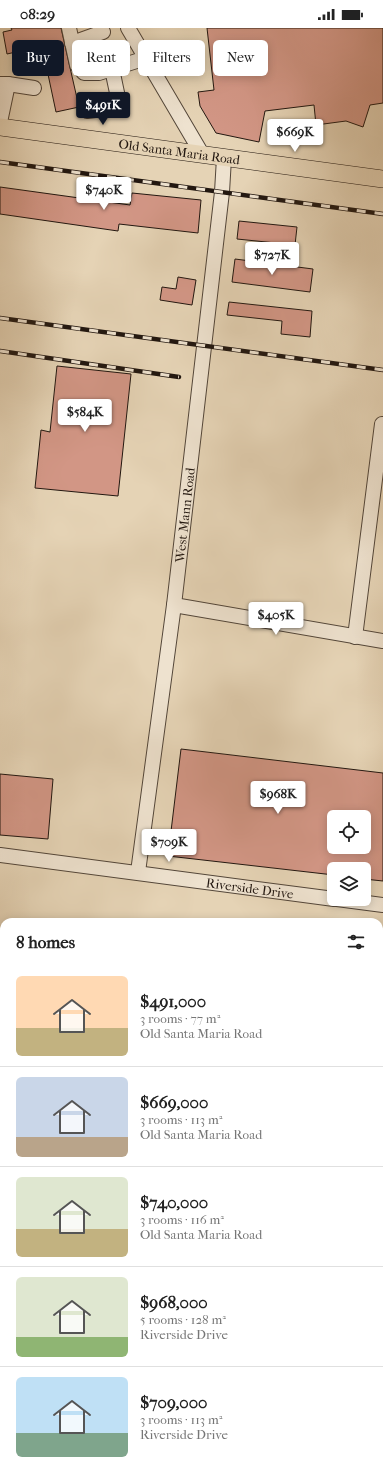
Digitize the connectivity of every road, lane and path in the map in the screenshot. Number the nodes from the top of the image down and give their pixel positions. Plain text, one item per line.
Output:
1 (68, 28) edge
2 (128, 28) edge
3 (103, 32) dead end
4 (80, 40) edge
5 (72, 43) edge
6 (138, 45) edge
7 (113, 76) edge
8 (156, 76) edge
9 (4, 84) edge
10 (34, 88) dead end
11 (88, 111) dead end
12 (0, 122) edge
13 (0, 127) edge
14 (202, 154) junction
15 (224, 158) junction
16 (383, 179) edge
17 (382, 424) dead end
18 (174, 605) junction
19 (355, 637) junction
20 (383, 641) edge
21 (0, 855) edge
22 (138, 872) junction
23 (327, 898) edge
24 (371, 904) edge
25 (383, 905) edge

1 - 5 street
2 - 6 street
3 - 4 street
7 - 11 street
8 - 14 street
9 - 10 street
9 - 12 street
13 - 14 main road, Old Santa Maria Road
14 - 15 main road, Old Santa Maria Road
15 - 16 main road, Old Santa Maria Road
15 - 18 street, West Mann Road
17 - 19 street
18 - 19 street
18 - 22 street, West Mann Road
19 - 20 street
21 - 22 street, Riverside Drive
22 - 23 street, Riverside Drive
24 - 25 street, Riverside Drive

